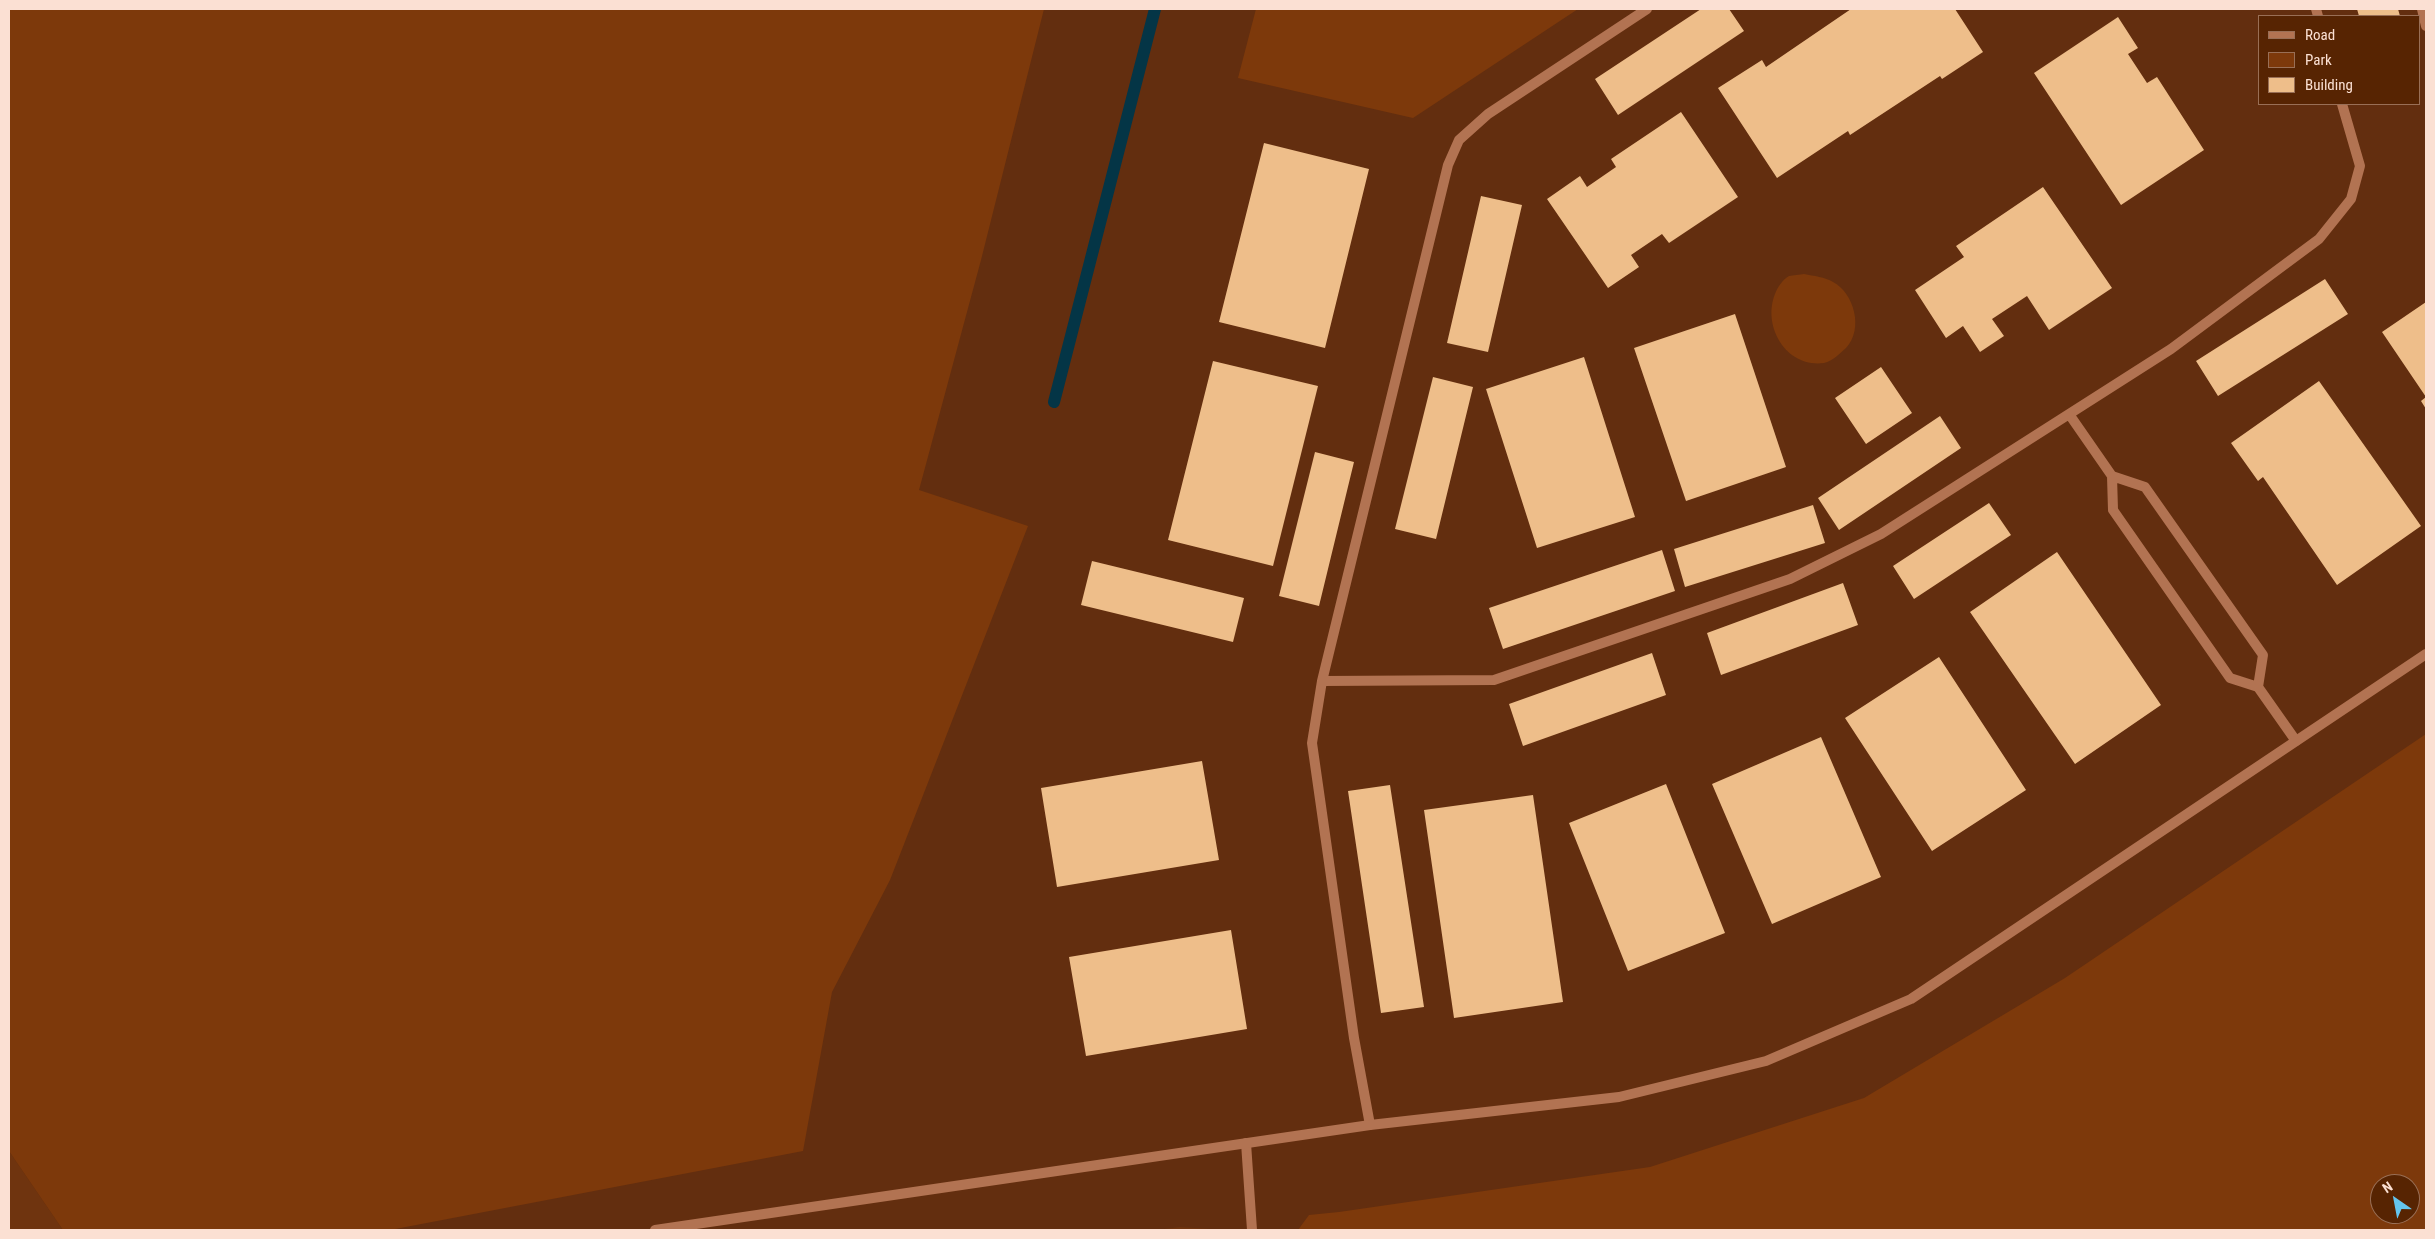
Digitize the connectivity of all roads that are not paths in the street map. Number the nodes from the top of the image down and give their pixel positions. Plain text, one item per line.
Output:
1 (1647, 9) edge
2 (2422, 9) edge
3 (2426, 26) edge
4 (2342, 105) edge
5 (2069, 414) junction
6 (2112, 476) junction
7 (2426, 654) edge
8 (1322, 681) junction
9 (2258, 688) junction
10 (2296, 741) junction
11 (1370, 1125) junction
12 (1246, 1143) junction
13 (654, 1230) edge
14 (1252, 1230) edge

1 - 8 street
2 - 3 street
4 - 5 street
5 - 6 street
5 - 8 street
6 - 9 street
6 - 9 street
7 - 10 street
8 - 11 street
9 - 10 street
10 - 11 street
11 - 12 street
12 - 13 street
12 - 14 street

